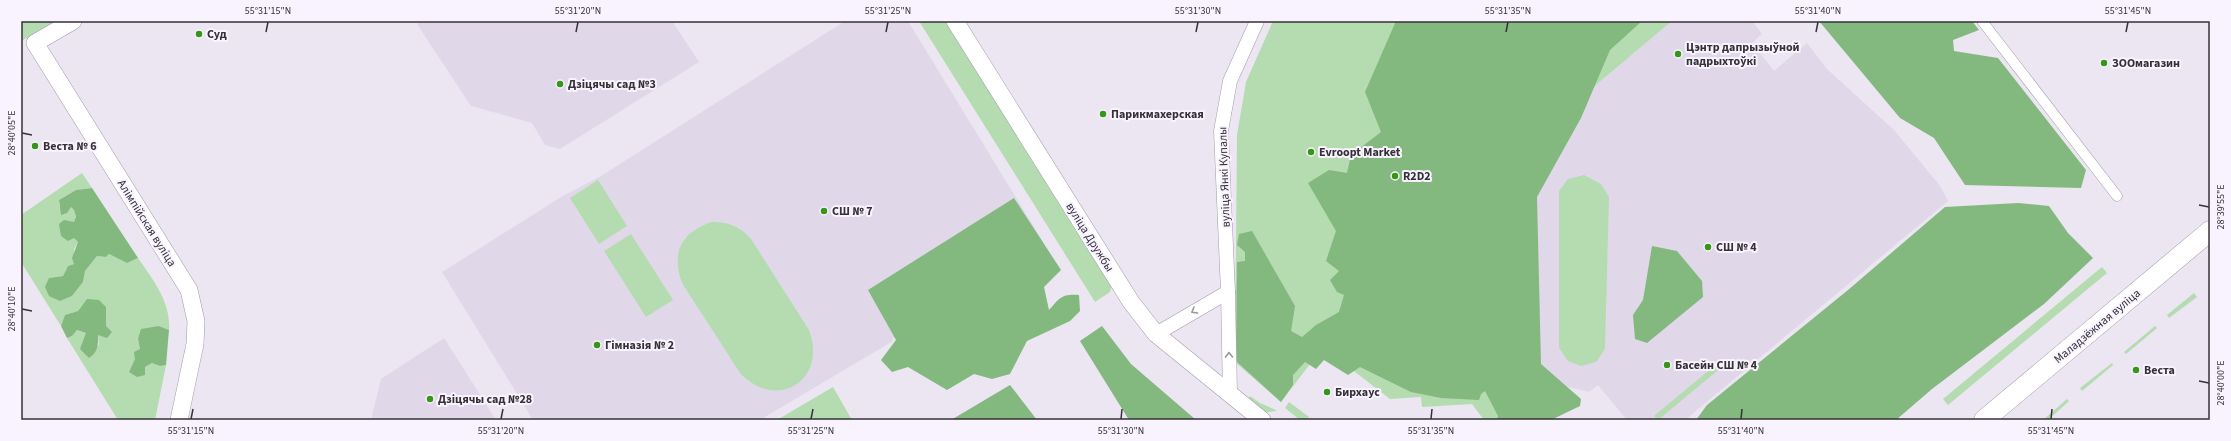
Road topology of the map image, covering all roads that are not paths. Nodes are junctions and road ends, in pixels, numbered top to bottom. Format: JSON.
{"nodes":[{"id":1,"x":74,"y":21,"type":"edge"},
{"id":2,"x":955,"y":21,"type":"edge"},
{"id":3,"x":1257,"y":21,"type":"edge"},
{"id":4,"x":1982,"y":21,"type":"edge"},
{"id":5,"x":2117,"y":196,"type":"dead end"},
{"id":6,"x":2210,"y":232,"type":"edge"},
{"id":7,"x":1228,"y":292,"type":"junction"},
{"id":8,"x":1156,"y":334,"type":"junction"},
{"id":9,"x":1230,"y":394,"type":"junction"},
{"id":10,"x":179,"y":420,"type":"edge"},
{"id":11,"x":1262,"y":420,"type":"edge"},
{"id":12,"x":1984,"y":420,"type":"edge"}],
"edges":[{"from":1,"to":10,"type":"street","name":"Алімпійская вуліца"},
{"from":2,"to":8,"type":"street","name":"вуліца Дружбы"},
{"from":3,"to":7,"type":"street","name":"вуліца Янкі Купалы"},
{"from":4,"to":5,"type":"street"},
{"from":6,"to":12,"type":"main road","name":"Маладзёжная вуліца"},
{"from":7,"to":8,"type":"street","one_way":true},
{"from":9,"to":7,"type":"street","name":"вуліца Янкі Купалы","one_way":true},
{"from":8,"to":9,"type":"street","name":"вуліца Дружбы"},
{"from":9,"to":11,"type":"street","name":"вуліца Дружбы"}]}
